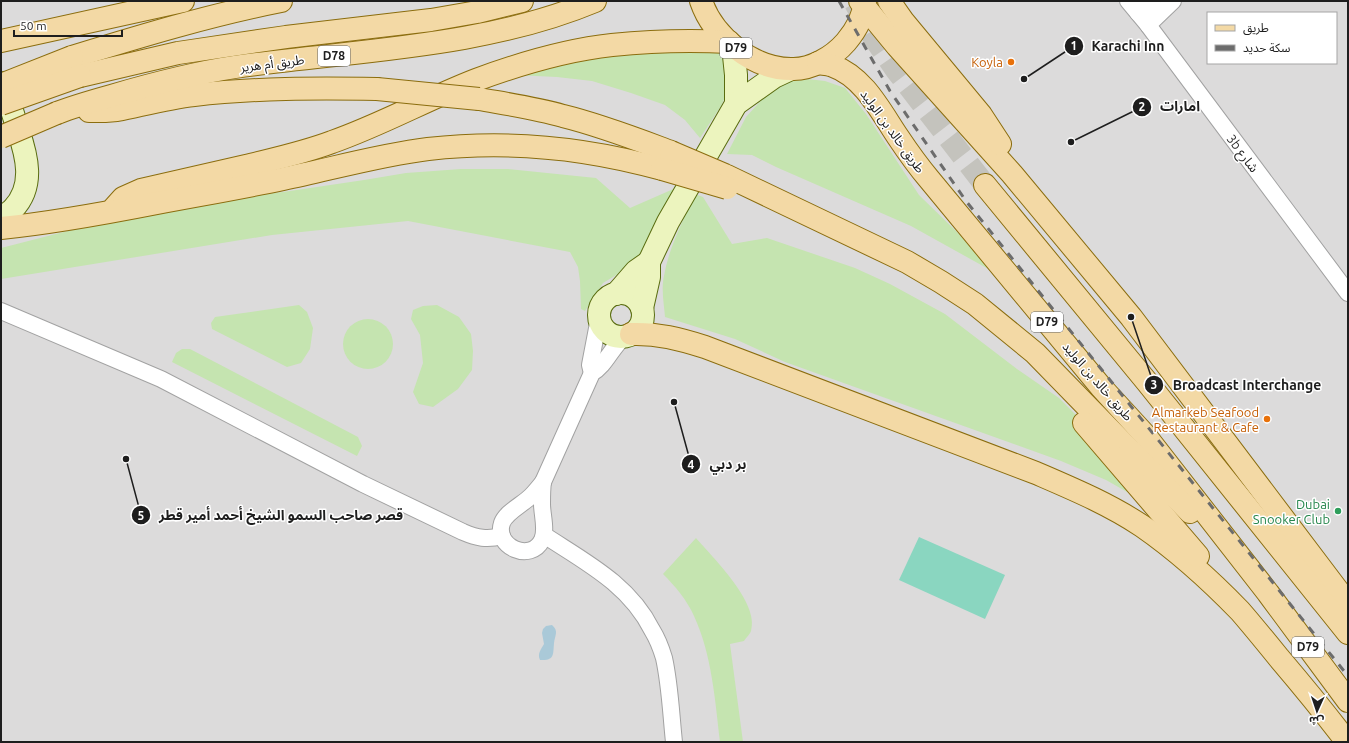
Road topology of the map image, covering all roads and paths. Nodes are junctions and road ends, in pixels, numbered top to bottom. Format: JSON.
{"nodes":[{"id":1,"x":183,"y":1,"type":"edge"},
{"id":2,"x":281,"y":1,"type":"edge"},
{"id":3,"x":522,"y":1,"type":"edge"},
{"id":4,"x":595,"y":1,"type":"edge"},
{"id":5,"x":701,"y":1,"type":"edge"},
{"id":6,"x":890,"y":1,"type":"edge"},
{"id":7,"x":1153,"y":1,"type":"edge"},
{"id":8,"x":1173,"y":1,"type":"edge"},
{"id":9,"x":862,"y":3,"type":"edge"},
{"id":10,"x":121,"y":8,"type":"edge"},
{"id":11,"x":1138,"y":13,"type":"edge"},
{"id":12,"x":1,"y":41,"type":"edge"},
{"id":13,"x":731,"y":44,"type":"junction"},
{"id":14,"x":818,"y":63,"type":"junction"},
{"id":15,"x":76,"y":66,"type":"junction"},
{"id":16,"x":790,"y":69,"type":"junction"},
{"id":17,"x":1,"y":84,"type":"edge"},
{"id":18,"x":1,"y":104,"type":"edge"},
{"id":19,"x":736,"y":104,"type":"junction"},
{"id":20,"x":64,"y":110,"type":"junction"},
{"id":21,"x":1,"y":137,"type":"edge"},
{"id":22,"x":666,"y":161,"type":"junction"},
{"id":23,"x":1012,"y":174,"type":"junction"},
{"id":24,"x":985,"y":186,"type":"tunnel mouth"},
{"id":25,"x":111,"y":212,"type":"junction"},
{"id":26,"x":1,"y":218,"type":"edge"},
{"id":27,"x":1,"y":228,"type":"edge"},
{"id":28,"x":649,"y":262,"type":"junction"},
{"id":29,"x":1348,"y":293,"type":"edge"},
{"id":30,"x":616,"y":294,"type":"junction"},
{"id":31,"x":642,"y":308,"type":"junction"},
{"id":32,"x":1,"y":310,"type":"edge"},
{"id":33,"x":599,"y":318,"type":"junction"},
{"id":34,"x":627,"y":335,"type":"junction"},
{"id":35,"x":1035,"y":353,"type":"junction"},
{"id":36,"x":592,"y":374,"type":"junction"},
{"id":37,"x":543,"y":482,"type":"junction"},
{"id":38,"x":544,"y":535,"type":"junction"},
{"id":39,"x":502,"y":536,"type":"junction"},
{"id":40,"x":1268,"y":593,"type":"junction"},
{"id":41,"x":1348,"y":604,"type":"edge"},
{"id":42,"x":1240,"y":612,"type":"junction"},
{"id":43,"x":1348,"y":633,"type":"edge"},
{"id":44,"x":1348,"y":701,"type":"edge"},
{"id":45,"x":674,"y":742,"type":"edge"},
{"id":46,"x":1347,"y":742,"type":"edge"}],
"edges":[{"from":1,"to":10,"type":"main road"},
{"from":2,"to":15,"type":"main road"},
{"from":3,"to":15,"type":"main road","name":"طريق أم هرير","number":"D78"},
{"from":4,"to":20,"type":"main road","name":"طريق أم هرير","number":"D78"},
{"from":5,"to":13,"type":"main road","number":"D79"},
{"from":6,"to":23,"type":"main road"},
{"from":7,"to":11,"type":"street"},
{"from":8,"to":11,"type":"street"},
{"from":9,"to":14,"type":"main road"},
{"from":9,"to":23,"type":"main road"},
{"from":10,"to":12,"type":"main road"},
{"from":11,"to":29,"type":"street","name":"3b شارع"},
{"from":13,"to":16,"type":"main road","number":"D79"},
{"from":13,"to":19,"type":"street"},
{"from":13,"to":25,"type":"main road"},
{"from":14,"to":16,"type":"main road"},
{"from":14,"to":40,"type":"main road","name":"طريق خالد بن الوليد","number":"D79"},
{"from":15,"to":17,"type":"main road","bridge":true},
{"from":15,"to":18,"type":"main road","name":"طريق أم هرير","number":"D78","bridge":true},
{"from":16,"to":19,"type":"street"},
{"from":17,"to":26,"type":"street"},
{"from":19,"to":28,"type":"street"},
{"from":20,"to":21,"type":"main road","name":"طريق أم هرير","number":"D78","bridge":true},
{"from":20,"to":22,"type":"main road","bridge":true},
{"from":22,"to":25,"type":"main road"},
{"from":22,"to":35,"type":"main road","bridge":true},
{"from":23,"to":41,"type":"main road"},
{"from":24,"to":43,"type":"main road"},
{"from":25,"to":27,"type":"main road"},
{"from":28,"to":30,"type":"street"},
{"from":28,"to":31,"type":"street"},
{"from":30,"to":31,"type":"street"},
{"from":30,"to":33,"type":"street"},
{"from":31,"to":34,"type":"street"},
{"from":32,"to":39,"type":"street"},
{"from":33,"to":34,"type":"street"},
{"from":33,"to":36,"type":"street"},
{"from":34,"to":36,"type":"street"},
{"from":34,"to":42,"type":"main road"},
{"from":35,"to":40,"type":"main road"},
{"from":35,"to":42,"type":"main road"},
{"from":36,"to":37,"type":"street"},
{"from":37,"to":38,"type":"street"},
{"from":37,"to":39,"type":"street"},
{"from":38,"to":39,"type":"street"},
{"from":38,"to":45,"type":"street"},
{"from":40,"to":44,"type":"main road","name":"طريق خالد بن الوليد","number":"D79"},
{"from":42,"to":46,"type":"main road"}]}
